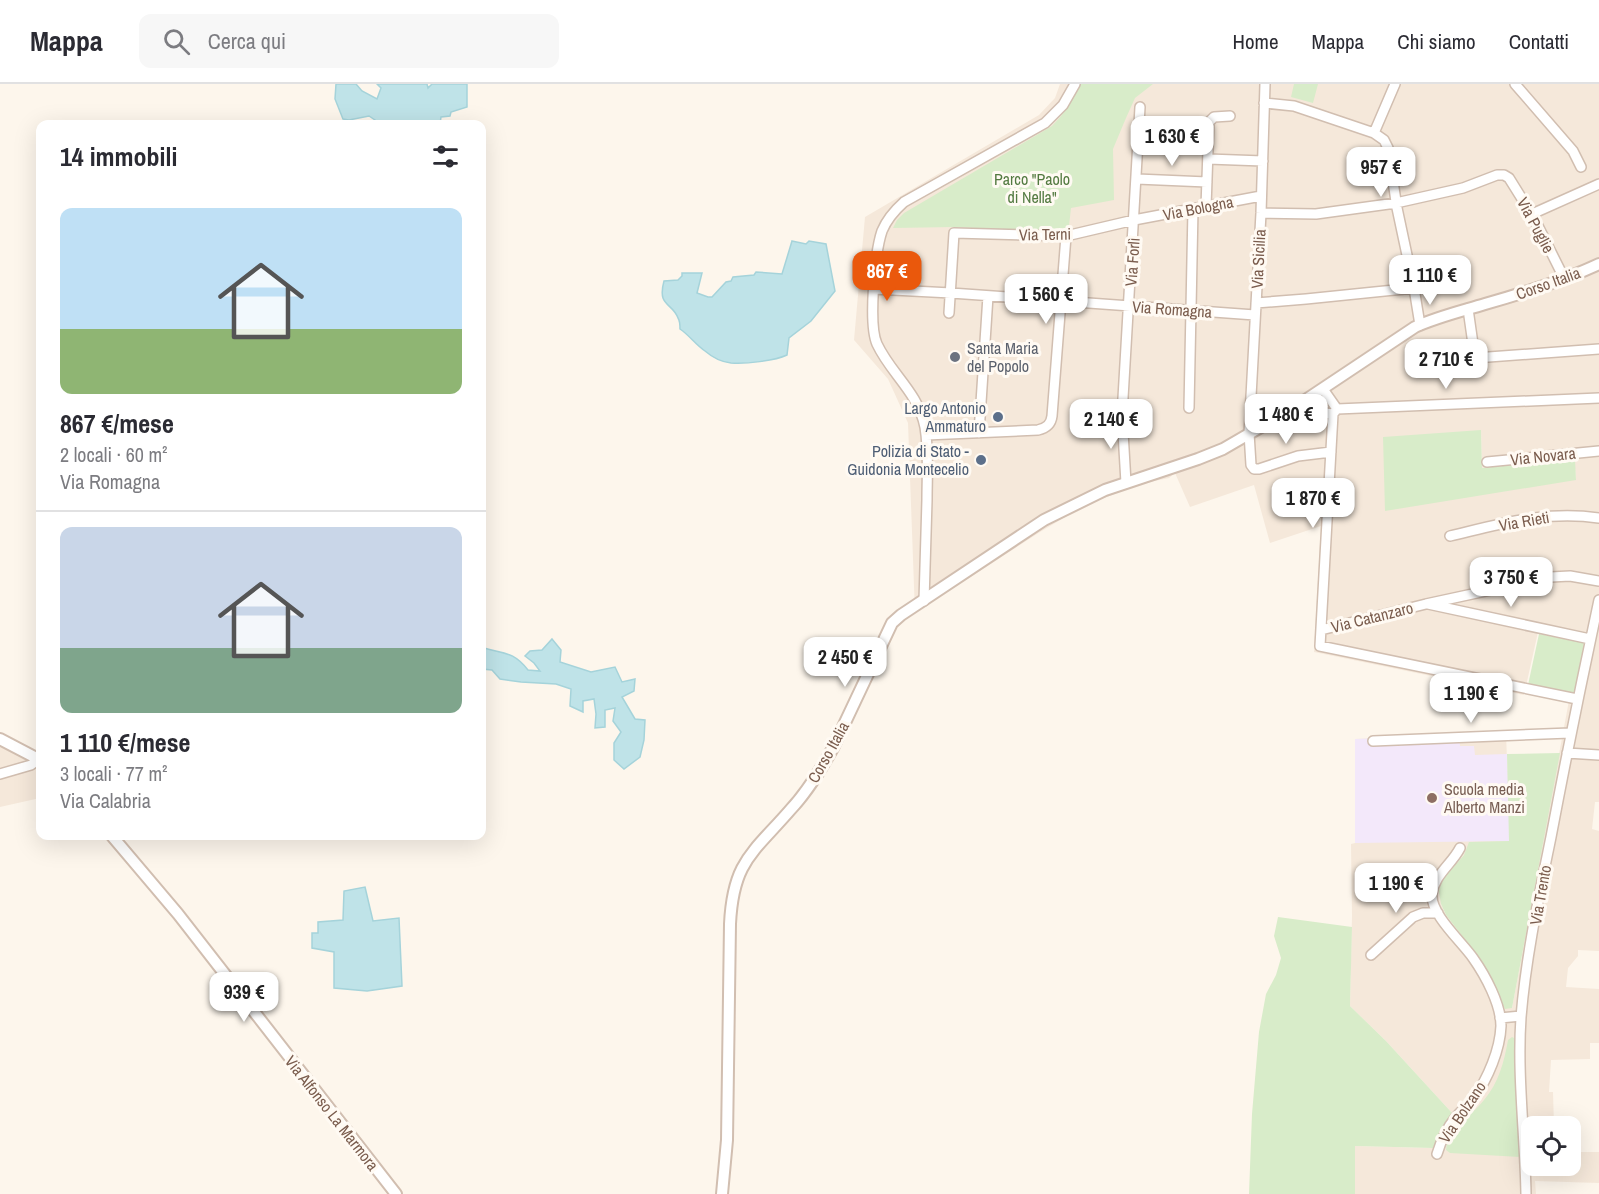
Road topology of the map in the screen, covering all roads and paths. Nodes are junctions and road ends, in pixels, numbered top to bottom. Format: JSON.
{"nodes":[{"id":1,"x":1075,"y":84,"type":"edge"},
{"id":2,"x":1265,"y":84,"type":"edge"},
{"id":3,"x":1395,"y":84,"type":"edge"},
{"id":4,"x":1515,"y":84,"type":"edge"},
{"id":5,"x":1264,"y":103,"type":"junction"},
{"id":6,"x":1140,"y":108,"type":"dead end"},
{"id":7,"x":1230,"y":116,"type":"dead end"},
{"id":8,"x":1374,"y":133,"type":"junction"},
{"id":9,"x":1208,"y":159,"type":"junction"},
{"id":10,"x":1263,"y":161,"type":"junction"},
{"id":11,"x":1581,"y":167,"type":"dead end"},
{"id":12,"x":1137,"y":179,"type":"junction"},
{"id":13,"x":1207,"y":182,"type":"junction"},
{"id":14,"x":1599,"y":184,"type":"edge"},
{"id":15,"x":1261,"y":196,"type":"junction"},
{"id":16,"x":1396,"y":203,"type":"junction"},
{"id":17,"x":1206,"y":207,"type":"junction"},
{"id":18,"x":1193,"y":209,"type":"junction"},
{"id":19,"x":1261,"y":213,"type":"junction"},
{"id":20,"x":1532,"y":214,"type":"junction"},
{"id":21,"x":1134,"y":220,"type":"junction"},
{"id":22,"x":1066,"y":236,"type":"junction"},
{"id":23,"x":1599,"y":264,"type":"edge"},
{"id":24,"x":1564,"y":278,"type":"junction"},
{"id":25,"x":1414,"y":288,"type":"junction"},
{"id":26,"x":874,"y":289,"type":"junction"},
{"id":27,"x":951,"y":293,"type":"junction"},
{"id":28,"x":988,"y":296,"type":"junction"},
{"id":29,"x":1062,"y":301,"type":"junction"},
{"id":30,"x":1256,"y":303,"type":"junction"},
{"id":31,"x":1129,"y":306,"type":"junction"},
{"id":32,"x":1468,"y":309,"type":"junction"},
{"id":33,"x":1191,"y":310,"type":"junction"},
{"id":34,"x":950,"y":314,"type":"dead end"},
{"id":35,"x":1255,"y":315,"type":"junction"},
{"id":36,"x":1420,"y":324,"type":"junction"},
{"id":37,"x":1599,"y":349,"type":"edge"},
{"id":38,"x":1323,"y":389,"type":"junction"},
{"id":39,"x":1251,"y":395,"type":"junction"},
{"id":40,"x":1599,"y":398,"type":"edge"},
{"id":41,"x":1189,"y":408,"type":"dead end"},
{"id":42,"x":1292,"y":409,"type":"junction"},
{"id":43,"x":1335,"y":411,"type":"junction"},
{"id":44,"x":1276,"y":418,"type":"junction"},
{"id":45,"x":979,"y":433,"type":"junction"},
{"id":46,"x":1249,"y":433,"type":"junction"},
{"id":47,"x":926,"y":435,"type":"junction"},
{"id":48,"x":1599,"y":451,"type":"edge"},
{"id":49,"x":1331,"y":452,"type":"junction"},
{"id":50,"x":1486,"y":462,"type":"dead end"},
{"id":51,"x":1126,"y":483,"type":"junction"},
{"id":52,"x":1599,"y":518,"type":"edge"},
{"id":53,"x":1450,"y":536,"type":"dead end"},
{"id":54,"x":1599,"y":581,"type":"edge"},
{"id":55,"x":924,"y":600,"type":"junction"},
{"id":56,"x":1599,"y":600,"type":"edge"},
{"id":57,"x":1426,"y":604,"type":"junction"},
{"id":58,"x":1321,"y":630,"type":"junction"},
{"id":59,"x":1590,"y":639,"type":"junction"},
{"id":60,"x":1577,"y":699,"type":"junction"},
{"id":61,"x":1570,"y":733,"type":"junction"},
{"id":62,"x":0,"y":739,"type":"edge"},
{"id":63,"x":1373,"y":741,"type":"dead end"},
{"id":64,"x":1567,"y":753,"type":"junction"},
{"id":65,"x":1599,"y":755,"type":"edge"},
{"id":66,"x":36,"y":758,"type":"edge"},
{"id":67,"x":36,"y":762,"type":"edge"},
{"id":68,"x":0,"y":774,"type":"edge"},
{"id":69,"x":115,"y":840,"type":"edge"},
{"id":70,"x":1461,"y":848,"type":"dead end"},
{"id":71,"x":1438,"y":913,"type":"junction"},
{"id":72,"x":1371,"y":955,"type":"dead end"},
{"id":73,"x":1521,"y":1016,"type":"junction"},
{"id":74,"x":1500,"y":1018,"type":"junction"},
{"id":75,"x":1437,"y":1154,"type":"dead end"},
{"id":76,"x":396,"y":1194,"type":"edge"},
{"id":77,"x":722,"y":1194,"type":"edge"},
{"id":78,"x":1526,"y":1194,"type":"edge"}],
"edges":[{"from":1,"to":26,"type":"street"},
{"from":2,"to":5,"type":"street","name":"Via Sicilia"},
{"from":3,"to":8,"type":"street"},
{"from":4,"to":11,"type":"street"},
{"from":5,"to":8,"type":"street"},
{"from":5,"to":10,"type":"street","name":"Via Sicilia"},
{"from":6,"to":12,"type":"street","name":"Via Forlì"},
{"from":7,"to":9,"type":"street"},
{"from":8,"to":16,"type":"street"},
{"from":9,"to":10,"type":"street"},
{"from":9,"to":13,"type":"street"},
{"from":10,"to":15,"type":"street","name":"Via Sicilia"},
{"from":12,"to":13,"type":"street"},
{"from":12,"to":21,"type":"street","name":"Via Forlì"},
{"from":13,"to":17,"type":"street"},
{"from":14,"to":20,"type":"street"},
{"from":15,"to":17,"type":"street","name":"Via Bologna"},
{"from":15,"to":19,"type":"street","name":"Via Sicilia"},
{"from":16,"to":19,"type":"street"},
{"from":16,"to":20,"type":"street","name":"Via Puglie"},
{"from":16,"to":25,"type":"street"},
{"from":17,"to":18,"type":"street","name":"Via Bologna"},
{"from":18,"to":21,"type":"street","name":"Via Bologna"},
{"from":18,"to":33,"type":"street"},
{"from":19,"to":30,"type":"street","name":"Via Sicilia"},
{"from":20,"to":24,"type":"street","name":"Via Puglie"},
{"from":21,"to":22,"type":"street","name":"Via Terni"},
{"from":21,"to":31,"type":"street","name":"Via Forlì"},
{"from":22,"to":27,"type":"street","name":"Via Terni"},
{"from":22,"to":29,"type":"street"},
{"from":23,"to":24,"type":"street","name":"Corso Italia"},
{"from":24,"to":32,"type":"street","name":"Corso Italia"},
{"from":25,"to":30,"type":"street"},
{"from":25,"to":36,"type":"street"},
{"from":26,"to":27,"type":"street","name":"Via Romagna"},
{"from":26,"to":47,"type":"street"},
{"from":27,"to":28,"type":"street","name":"Via Romagna"},
{"from":27,"to":34,"type":"street"},
{"from":28,"to":29,"type":"street","name":"Via Romagna"},
{"from":28,"to":45,"type":"street"},
{"from":29,"to":31,"type":"street","name":"Via Romagna"},
{"from":29,"to":45,"type":"street"},
{"from":30,"to":35,"type":"street","name":"Via Sicilia"},
{"from":31,"to":33,"type":"street","name":"Via Romagna"},
{"from":31,"to":51,"type":"street","name":"Via Forlì"},
{"from":32,"to":36,"type":"street","name":"Corso Italia"},
{"from":32,"to":37,"type":"street"},
{"from":33,"to":35,"type":"street","name":"Via Romagna"},
{"from":33,"to":41,"type":"street"},
{"from":35,"to":39,"type":"street","name":"Via Sicilia"},
{"from":36,"to":38,"type":"street","name":"Corso Italia"},
{"from":38,"to":42,"type":"street","name":"Corso Italia"},
{"from":38,"to":43,"type":"street"},
{"from":39,"to":44,"type":"street"},
{"from":39,"to":46,"type":"street","name":"Via Sicilia"},
{"from":40,"to":43,"type":"street"},
{"from":42,"to":43,"type":"street"},
{"from":42,"to":44,"type":"street","name":"Corso Italia"},
{"from":43,"to":49,"type":"street"},
{"from":44,"to":46,"type":"street","name":"Corso Italia"},
{"from":45,"to":47,"type":"street"},
{"from":46,"to":49,"type":"street","name":"Via Sicilia"},
{"from":46,"to":51,"type":"street","name":"Corso Italia"},
{"from":47,"to":55,"type":"street"},
{"from":48,"to":50,"type":"street","name":"Via Novara"},
{"from":49,"to":58,"type":"street"},
{"from":51,"to":55,"type":"street","name":"Corso Italia"},
{"from":52,"to":53,"type":"street","name":"Via Rieti"},
{"from":54,"to":57,"type":"street","name":"Via Catanzaro"},
{"from":55,"to":77,"type":"street","name":"Corso Italia"},
{"from":56,"to":59,"type":"street","name":"Via Trento"},
{"from":57,"to":58,"type":"street","name":"Via Catanzaro"},
{"from":57,"to":59,"type":"street"},
{"from":58,"to":60,"type":"street"},
{"from":59,"to":60,"type":"street","name":"Via Trento"},
{"from":60,"to":61,"type":"street","name":"Via Trento"},
{"from":61,"to":63,"type":"street"},
{"from":61,"to":64,"type":"street","name":"Via Trento"},
{"from":62,"to":66,"type":"street"},
{"from":64,"to":65,"type":"street"},
{"from":64,"to":73,"type":"street","name":"Via Trento"},
{"from":67,"to":68,"type":"street"},
{"from":69,"to":76,"type":"street","name":"Via Alfonso La Marmora"},
{"from":70,"to":71,"type":"street"},
{"from":71,"to":72,"type":"street"},
{"from":71,"to":74,"type":"street","name":"Via Bolzano"},
{"from":73,"to":74,"type":"street"},
{"from":73,"to":78,"type":"street","name":"Via Trento"},
{"from":74,"to":75,"type":"street","name":"Via Bolzano"}]}
